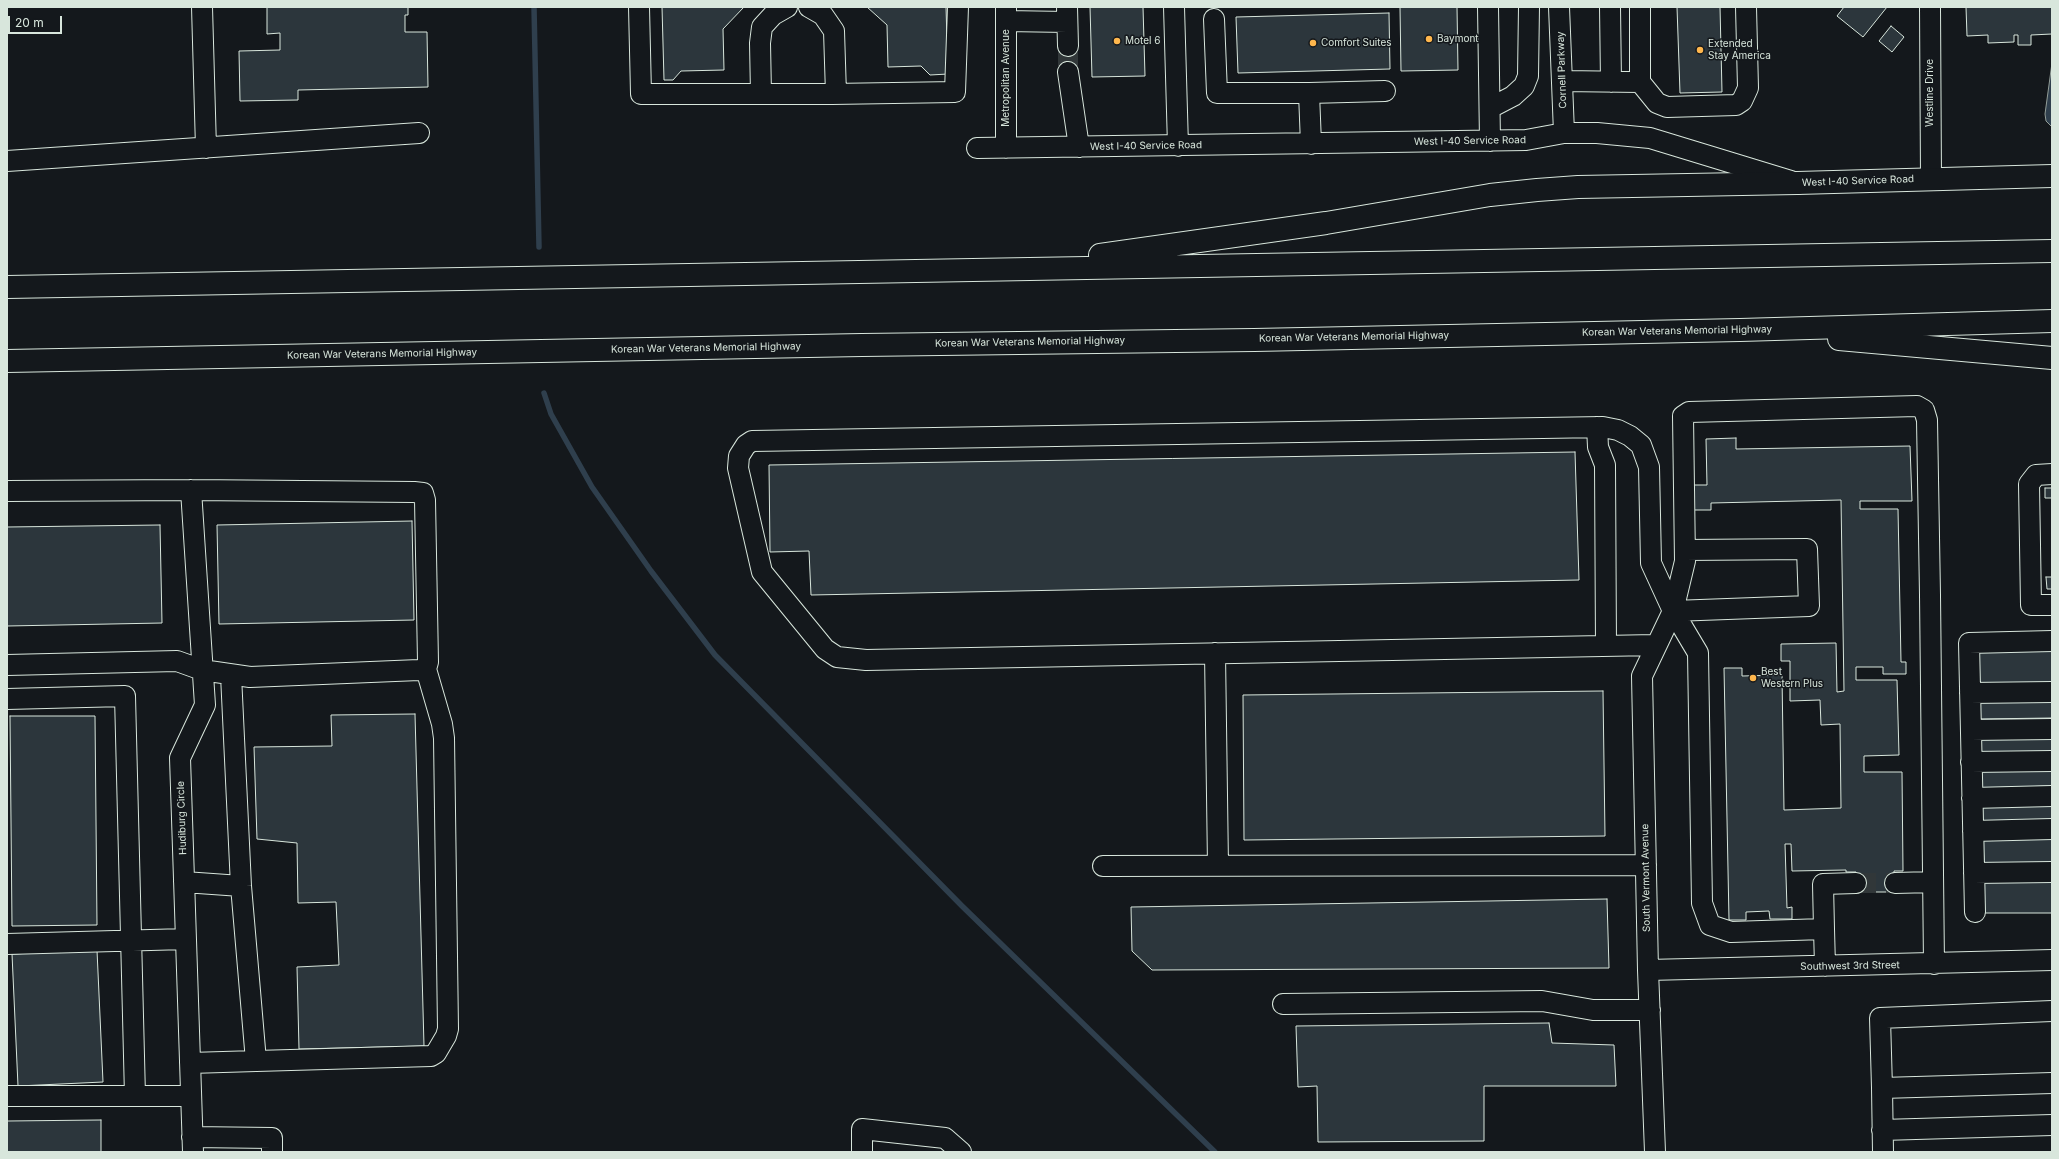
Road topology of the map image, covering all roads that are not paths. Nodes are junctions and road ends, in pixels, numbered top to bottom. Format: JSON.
{"nodes":[{"id":1,"x":202,"y":7,"type":"edge"},
{"id":2,"x":639,"y":7,"type":"edge"},
{"id":3,"x":787,"y":7,"type":"edge"},
{"id":4,"x":809,"y":7,"type":"edge"},
{"id":5,"x":958,"y":7,"type":"edge"},
{"id":6,"x":1174,"y":7,"type":"edge"},
{"id":7,"x":1488,"y":7,"type":"edge"},
{"id":8,"x":1530,"y":7,"type":"edge"},
{"id":9,"x":1559,"y":7,"type":"edge"},
{"id":10,"x":1610,"y":7,"type":"edge"},
{"id":11,"x":1640,"y":7,"type":"edge"},
{"id":12,"x":1746,"y":7,"type":"edge"},
{"id":13,"x":1930,"y":7,"type":"edge"},
{"id":14,"x":1006,"y":14,"type":"edge"},
{"id":15,"x":1067,"y":15,"type":"edge"},
{"id":16,"x":1214,"y":19,"type":"dead end"},
{"id":17,"x":1068,"y":46,"type":"tunnel mouth"},
{"id":18,"x":1068,"y":72,"type":"tunnel mouth"},
{"id":19,"x":1562,"y":81,"type":"junction"},
{"id":20,"x":1611,"y":82,"type":"junction"},
{"id":21,"x":1640,"y":82,"type":"junction"},
{"id":22,"x":1385,"y":91,"type":"dead end"},
{"id":23,"x":1309,"y":93,"type":"junction"},
{"id":24,"x":761,"y":94,"type":"junction"},
{"id":25,"x":836,"y":94,"type":"junction"},
{"id":26,"x":1490,"y":108,"type":"junction"},
{"id":27,"x":420,"y":133,"type":"dead end"},
{"id":28,"x":1564,"y":133,"type":"junction"},
{"id":29,"x":1490,"y":141,"type":"junction"},
{"id":30,"x":1311,"y":144,"type":"junction"},
{"id":31,"x":1178,"y":146,"type":"junction"},
{"id":32,"x":1079,"y":147,"type":"junction"},
{"id":33,"x":206,"y":148,"type":"junction"},
{"id":34,"x":977,"y":148,"type":"dead end"},
{"id":35,"x":1006,"y":148,"type":"junction"},
{"id":36,"x":7,"y":161,"type":"edge"},
{"id":37,"x":2052,"y":176,"type":"edge"},
{"id":38,"x":1931,"y":178,"type":"junction"},
{"id":39,"x":1798,"y":183,"type":"junction"},
{"id":40,"x":2052,"y":251,"type":"edge"},
{"id":41,"x":1010,"y":269,"type":"junction"},
{"id":42,"x":7,"y":287,"type":"edge"},
{"id":43,"x":2052,"y":321,"type":"edge"},
{"id":44,"x":1740,"y":330,"type":"junction"},
{"id":45,"x":2052,"y":358,"type":"edge"},
{"id":46,"x":7,"y":360,"type":"edge"},
{"id":47,"x":1597,"y":427,"type":"junction"},
{"id":48,"x":2052,"y":474,"type":"edge"},
{"id":49,"x":191,"y":490,"type":"junction"},
{"id":50,"x":7,"y":491,"type":"edge"},
{"id":51,"x":1685,"y":550,"type":"junction"},
{"id":52,"x":2052,"y":605,"type":"edge"},
{"id":53,"x":1673,"y":611,"type":"junction"},
{"id":54,"x":2052,"y":641,"type":"edge"},
{"id":55,"x":1656,"y":645,"type":"junction"},
{"id":56,"x":1606,"y":646,"type":"junction"},
{"id":57,"x":1215,"y":653,"type":"junction"},
{"id":58,"x":7,"y":665,"type":"edge"},
{"id":59,"x":426,"y":669,"type":"junction"},
{"id":60,"x":202,"y":670,"type":"junction"},
{"id":61,"x":231,"y":675,"type":"junction"},
{"id":62,"x":2052,"y":692,"type":"edge"},
{"id":63,"x":1970,"y":693,"type":"junction"},
{"id":64,"x":7,"y":699,"type":"edge"},
{"id":65,"x":2052,"y":728,"type":"edge"},
{"id":66,"x":1971,"y":730,"type":"junction"},
{"id":67,"x":2052,"y":761,"type":"edge"},
{"id":68,"x":1971,"y":762,"type":"junction"},
{"id":69,"x":2052,"y":796,"type":"edge"},
{"id":70,"x":1972,"y":798,"type":"junction"},
{"id":71,"x":2052,"y":829,"type":"edge"},
{"id":72,"x":1973,"y":831,"type":"junction"},
{"id":73,"x":1646,"y":865,"type":"junction"},
{"id":74,"x":1103,"y":866,"type":"dead end"},
{"id":75,"x":1218,"y":866,"type":"junction"},
{"id":76,"x":2052,"y":872,"type":"edge"},
{"id":77,"x":1974,"y":873,"type":"junction"},
{"id":78,"x":184,"y":882,"type":"junction"},
{"id":79,"x":1933,"y":882,"type":"junction"},
{"id":80,"x":1856,"y":883,"type":"tunnel mouth"},
{"id":81,"x":1895,"y":883,"type":"tunnel mouth"},
{"id":82,"x":241,"y":886,"type":"junction"},
{"id":83,"x":1975,"y":912,"type":"dead end"},
{"id":84,"x":1824,"y":929,"type":"junction"},
{"id":85,"x":186,"y":938,"type":"junction"},
{"id":86,"x":131,"y":941,"type":"junction"},
{"id":87,"x":7,"y":944,"type":"edge"},
{"id":88,"x":2052,"y":960,"type":"edge"},
{"id":89,"x":1934,"y":964,"type":"junction"},
{"id":90,"x":1825,"y":966,"type":"junction"},
{"id":91,"x":1648,"y":970,"type":"junction"},
{"id":92,"x":1283,"y":1004,"type":"dead end"},
{"id":93,"x":1650,"y":1010,"type":"junction"},
{"id":94,"x":2052,"y":1011,"type":"edge"},
{"id":95,"x":256,"y":1061,"type":"junction"},
{"id":96,"x":190,"y":1063,"type":"junction"},
{"id":97,"x":2052,"y":1083,"type":"edge"},
{"id":98,"x":1882,"y":1088,"type":"junction"},
{"id":99,"x":7,"y":1096,"type":"edge"},
{"id":100,"x":135,"y":1096,"type":"junction"},
{"id":101,"x":191,"y":1096,"type":"junction"},
{"id":102,"x":2052,"y":1125,"type":"edge"},
{"id":103,"x":1882,"y":1130,"type":"junction"},
{"id":104,"x":192,"y":1145,"type":"edge"},
{"id":105,"x":272,"y":1152,"type":"edge"},
{"id":106,"x":862,"y":1152,"type":"edge"},
{"id":107,"x":961,"y":1152,"type":"edge"},
{"id":108,"x":1655,"y":1152,"type":"edge"},
{"id":109,"x":1883,"y":1152,"type":"edge"}],
"edges":[{"from":1,"to":33,"type":"street"},
{"from":2,"to":24,"type":"street"},
{"from":3,"to":24,"type":"street"},
{"from":4,"to":25,"type":"street"},
{"from":5,"to":25,"type":"street"},
{"from":6,"to":31,"type":"street"},
{"from":7,"to":26,"type":"street"},
{"from":8,"to":26,"type":"street"},
{"from":9,"to":19,"type":"street","name":"Cornell Parkway"},
{"from":10,"to":20,"type":"street"},
{"from":11,"to":21,"type":"street"},
{"from":12,"to":21,"type":"street"},
{"from":13,"to":38,"type":"street","name":"Westline Drive"},
{"from":14,"to":15,"type":"street"},
{"from":14,"to":35,"type":"street","name":"Metropolitan Avenue"},
{"from":15,"to":17,"type":"street"},
{"from":16,"to":23,"type":"street"},
{"from":18,"to":32,"type":"street"},
{"from":19,"to":20,"type":"street"},
{"from":19,"to":28,"type":"street","name":"Cornell Parkway"},
{"from":20,"to":21,"type":"street"},
{"from":22,"to":23,"type":"street"},
{"from":23,"to":30,"type":"street"},
{"from":24,"to":25,"type":"street"},
{"from":26,"to":29,"type":"street"},
{"from":27,"to":33,"type":"street"},
{"from":28,"to":29,"type":"street","name":"West I-40 Service Road"},
{"from":28,"to":39,"type":"street","name":"West I-40 Service Road"},
{"from":29,"to":30,"type":"street","name":"West I-40 Service Road"},
{"from":30,"to":31,"type":"street","name":"West I-40 Service Road"},
{"from":31,"to":32,"type":"street","name":"West I-40 Service Road"},
{"from":32,"to":35,"type":"street","name":"West I-40 Service Road"},
{"from":33,"to":36,"type":"street"},
{"from":34,"to":35,"type":"street","name":"West I-40 Service Road"},
{"from":37,"to":38,"type":"main road","name":"West I-40 Service Road"},
{"from":38,"to":39,"type":"main road","name":"West I-40 Service Road"},
{"from":39,"to":41,"type":"main road"},
{"from":40,"to":41,"type":"main road"},
{"from":41,"to":42,"type":"main road"},
{"from":43,"to":44,"type":"main road","name":"Korean War Veterans Memorial Highway"},
{"from":44,"to":45,"type":"main road"},
{"from":44,"to":46,"type":"main road","name":"Korean War Veterans Memorial Highway"},
{"from":47,"to":53,"type":"street"},
{"from":47,"to":56,"type":"street"},
{"from":47,"to":57,"type":"street"},
{"from":48,"to":52,"type":"street"},
{"from":49,"to":50,"type":"street"},
{"from":49,"to":59,"type":"street"},
{"from":49,"to":60,"type":"street","name":"Hudiburg Circle"},
{"from":51,"to":53,"type":"street","name":"South Vermont Avenue"},
{"from":51,"to":53,"type":"street"},
{"from":51,"to":79,"type":"street","name":"South Vermont Avenue"},
{"from":53,"to":55,"type":"street","name":"South Vermont Avenue"},
{"from":53,"to":84,"type":"street"},
{"from":54,"to":63,"type":"street"},
{"from":55,"to":56,"type":"street"},
{"from":55,"to":73,"type":"street","name":"South Vermont Avenue"},
{"from":56,"to":57,"type":"street"},
{"from":57,"to":75,"type":"street"},
{"from":58,"to":60,"type":"street"},
{"from":59,"to":61,"type":"street"},
{"from":59,"to":95,"type":"street"},
{"from":60,"to":61,"type":"street"},
{"from":60,"to":78,"type":"street","name":"Hudiburg Circle"},
{"from":61,"to":82,"type":"street"},
{"from":62,"to":63,"type":"street"},
{"from":63,"to":66,"type":"street"},
{"from":64,"to":86,"type":"street"},
{"from":65,"to":66,"type":"street"},
{"from":66,"to":68,"type":"street"},
{"from":67,"to":68,"type":"street"},
{"from":68,"to":70,"type":"street"},
{"from":69,"to":70,"type":"street"},
{"from":70,"to":72,"type":"street"},
{"from":71,"to":72,"type":"street"},
{"from":72,"to":77,"type":"street"},
{"from":73,"to":75,"type":"street"},
{"from":73,"to":91,"type":"street","name":"South Vermont Avenue"},
{"from":74,"to":75,"type":"street"},
{"from":76,"to":77,"type":"street"},
{"from":77,"to":83,"type":"street"},
{"from":78,"to":82,"type":"street"},
{"from":78,"to":85,"type":"street","name":"Hudiburg Circle"},
{"from":79,"to":81,"type":"street"},
{"from":79,"to":89,"type":"street"},
{"from":80,"to":84,"type":"street"},
{"from":82,"to":95,"type":"street"},
{"from":84,"to":90,"type":"street"},
{"from":85,"to":86,"type":"street"},
{"from":85,"to":96,"type":"street","name":"Hudiburg Circle"},
{"from":86,"to":87,"type":"street"},
{"from":86,"to":100,"type":"street"},
{"from":88,"to":89,"type":"street","name":"Southwest 3rd Street"},
{"from":89,"to":90,"type":"street","name":"Southwest 3rd Street"},
{"from":90,"to":91,"type":"street","name":"Southwest 3rd Street"},
{"from":91,"to":93,"type":"street","name":"South Vermont Avenue"},
{"from":92,"to":93,"type":"street"},
{"from":93,"to":108,"type":"street","name":"South Vermont Avenue"},
{"from":94,"to":98,"type":"street"},
{"from":95,"to":96,"type":"street"},
{"from":96,"to":101,"type":"street","name":"Hudiburg Circle"},
{"from":97,"to":98,"type":"street"},
{"from":98,"to":103,"type":"street"},
{"from":99,"to":100,"type":"street"},
{"from":100,"to":101,"type":"street"},
{"from":101,"to":104,"type":"street","name":"Hudiburg Circle"},
{"from":102,"to":103,"type":"street"},
{"from":103,"to":109,"type":"street"},
{"from":104,"to":105,"type":"street"},
{"from":106,"to":107,"type":"street"}]}
